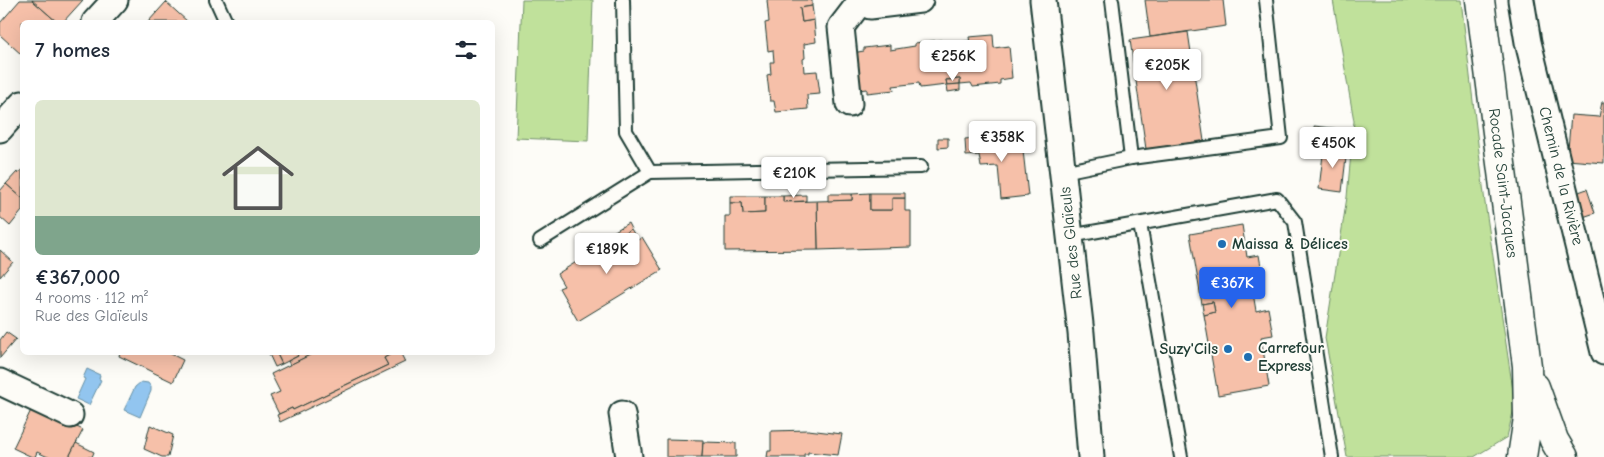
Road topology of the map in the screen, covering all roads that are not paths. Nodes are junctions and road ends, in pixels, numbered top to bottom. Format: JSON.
{"nodes":[{"id":1,"x":115,"y":0,"type":"edge"},
{"id":2,"x":216,"y":0,"type":"edge"},
{"id":3,"x":622,"y":0,"type":"edge"},
{"id":4,"x":861,"y":0,"type":"edge"},
{"id":5,"x":920,"y":0,"type":"edge"},
{"id":6,"x":1044,"y":0,"type":"edge"},
{"id":7,"x":1112,"y":0,"type":"edge"},
{"id":8,"x":1266,"y":0,"type":"edge"},
{"id":9,"x":1480,"y":0,"type":"edge"},
{"id":10,"x":1521,"y":0,"type":"edge"},
{"id":11,"x":97,"y":20,"type":"edge"},
{"id":12,"x":225,"y":20,"type":"edge"},
{"id":13,"x":849,"y":104,"type":"dead end"},
{"id":14,"x":20,"y":106,"type":"edge"},
{"id":15,"x":0,"y":129,"type":"edge"},
{"id":16,"x":1131,"y":158,"type":"junction"},
{"id":17,"x":920,"y":167,"type":"dead end"},
{"id":18,"x":650,"y":172,"type":"junction"},
{"id":19,"x":1063,"y":172,"type":"junction"},
{"id":20,"x":1140,"y":224,"type":"junction"},
{"id":21,"x":1070,"y":236,"type":"junction"},
{"id":22,"x":540,"y":241,"type":"dead end"},
{"id":23,"x":1604,"y":352,"type":"edge"},
{"id":24,"x":1527,"y":366,"type":"junction"},
{"id":25,"x":0,"y":382,"type":"edge"},
{"id":26,"x":622,"y":414,"type":"dead end"},
{"id":27,"x":70,"y":415,"type":"dead end"},
{"id":28,"x":629,"y":457,"type":"edge"},
{"id":29,"x":1091,"y":457,"type":"edge"},
{"id":30,"x":1181,"y":457,"type":"edge"},
{"id":31,"x":1332,"y":457,"type":"edge"},
{"id":32,"x":1522,"y":457,"type":"edge"},
{"id":33,"x":1564,"y":457,"type":"edge"}],
"edges":[{"from":1,"to":11,"type":"street"},
{"from":2,"to":12,"type":"lane"},
{"from":3,"to":18,"type":"lane"},
{"from":4,"to":5,"type":"street"},
{"from":4,"to":13,"type":"street"},
{"from":6,"to":19,"type":"street","name":"Rue des Glaïeuls"},
{"from":7,"to":16,"type":"lane"},
{"from":8,"to":16,"type":"lane"},
{"from":9,"to":24,"type":"main road","name":"Rocade Saint-Jacques"},
{"from":10,"to":23,"type":"street","name":"Chemin de la Rivière"},
{"from":14,"to":15,"type":"street"},
{"from":16,"to":19,"type":"lane"},
{"from":17,"to":18,"type":"lane"},
{"from":18,"to":22,"type":"lane"},
{"from":19,"to":21,"type":"street","name":"Rue des Glaïeuls"},
{"from":20,"to":21,"type":"lane"},
{"from":20,"to":30,"type":"lane"},
{"from":20,"to":31,"type":"lane"},
{"from":21,"to":29,"type":"street","name":"Rue des Glaïeuls"},
{"from":24,"to":32,"type":"main road"},
{"from":24,"to":33,"type":"main road"},
{"from":25,"to":27,"type":"street"},
{"from":26,"to":28,"type":"street"}]}
